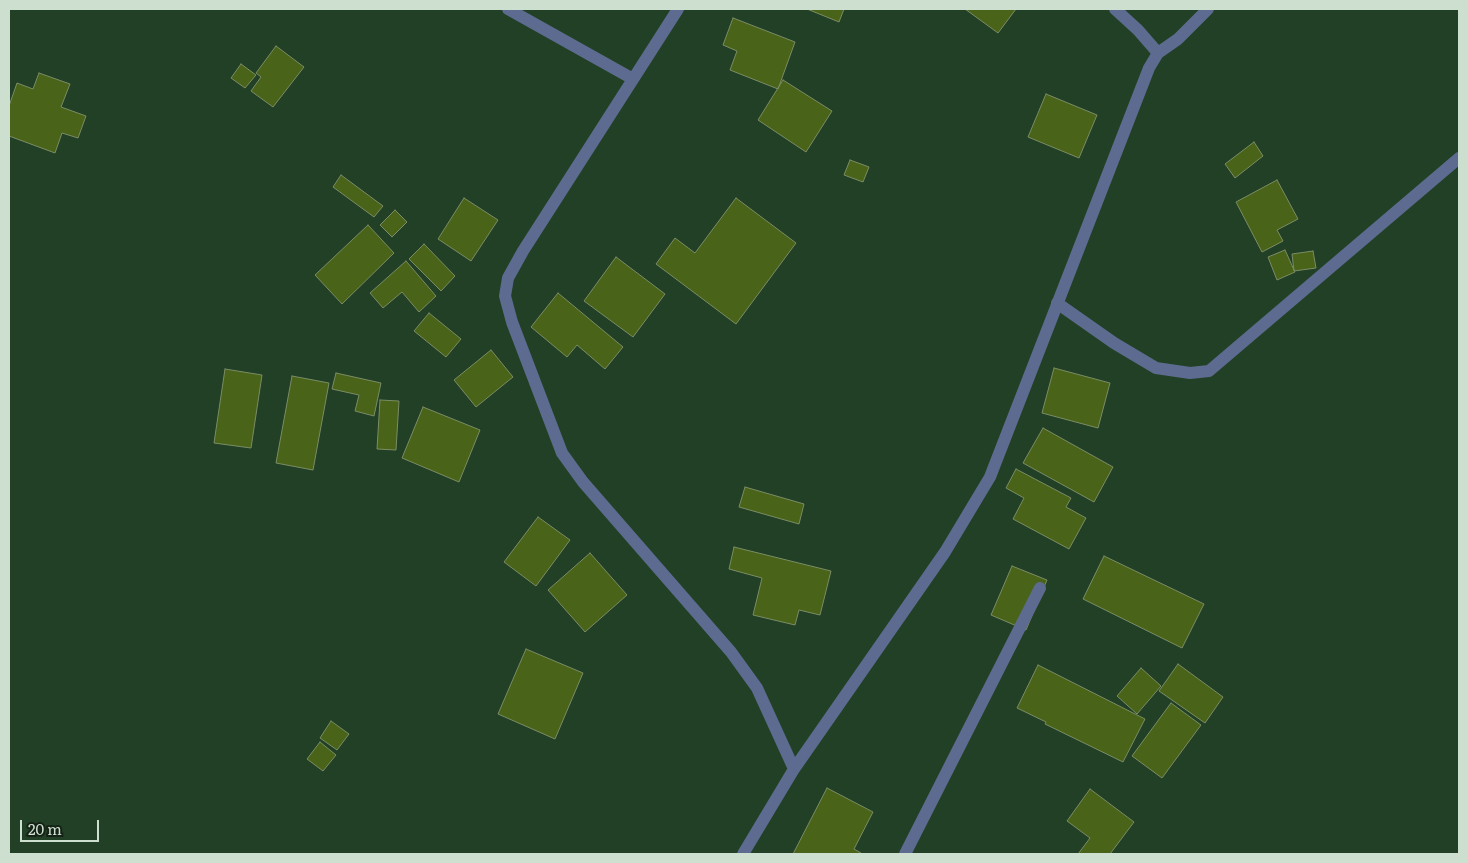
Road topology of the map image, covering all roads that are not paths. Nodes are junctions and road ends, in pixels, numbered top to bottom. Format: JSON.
{"nodes":[{"id":1,"x":508,"y":9,"type":"edge"},
{"id":2,"x":678,"y":9,"type":"edge"},
{"id":3,"x":1115,"y":9,"type":"edge"},
{"id":4,"x":1208,"y":9,"type":"edge"},
{"id":5,"x":1158,"y":54,"type":"junction"},
{"id":6,"x":633,"y":80,"type":"junction"},
{"id":7,"x":1459,"y":158,"type":"edge"},
{"id":8,"x":1057,"y":303,"type":"junction"},
{"id":9,"x":1040,"y":588,"type":"dead end"},
{"id":10,"x":794,"y":769,"type":"junction"},
{"id":11,"x":743,"y":854,"type":"edge"},
{"id":12,"x":905,"y":854,"type":"edge"}],
"edges":[{"from":1,"to":6,"type":"street"},
{"from":2,"to":6,"type":"street"},
{"from":3,"to":5,"type":"street"},
{"from":4,"to":5,"type":"street"},
{"from":5,"to":8,"type":"street"},
{"from":6,"to":10,"type":"street"},
{"from":7,"to":8,"type":"street"},
{"from":8,"to":10,"type":"street"},
{"from":9,"to":12,"type":"street"},
{"from":10,"to":11,"type":"street"}]}
